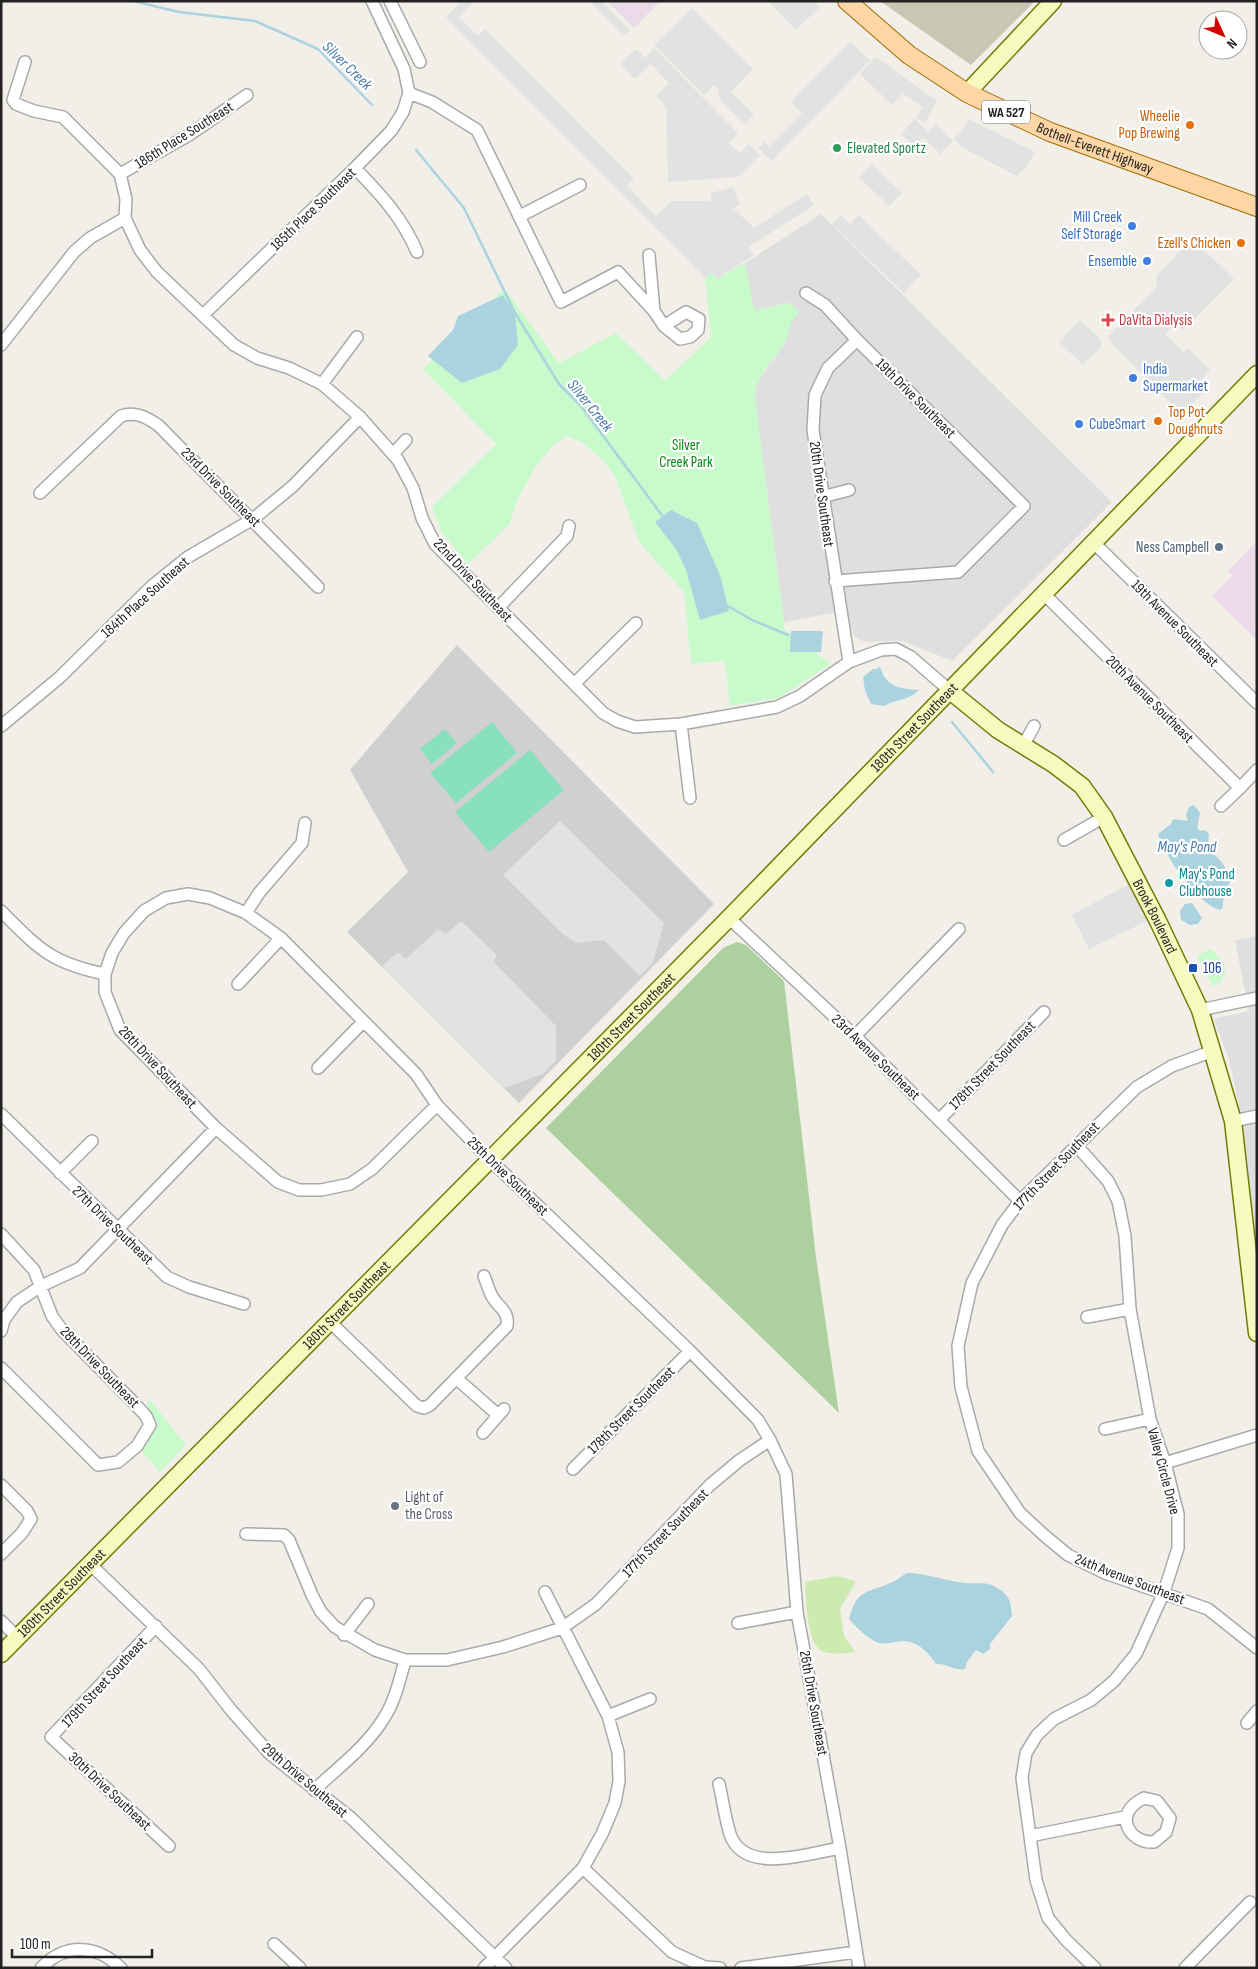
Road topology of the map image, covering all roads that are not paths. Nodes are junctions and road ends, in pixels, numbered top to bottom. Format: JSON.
{"nodes":[{"id":1,"x":372,"y":1,"type":"edge"},
{"id":2,"x":390,"y":1,"type":"edge"},
{"id":3,"x":846,"y":1,"type":"edge"},
{"id":4,"x":1053,"y":1,"type":"edge"},
{"id":5,"x":402,"y":25,"type":"junction"},
{"id":6,"x":386,"y":32,"type":"junction"},
{"id":7,"x":25,"y":62,"type":"dead end"},
{"id":8,"x":420,"y":62,"type":"dead end"},
{"id":9,"x":409,"y":93,"type":"junction"},
{"id":10,"x":966,"y":93,"type":"junction"},
{"id":11,"x":248,"y":95,"type":"dead end"},
{"id":12,"x":355,"y":168,"type":"junction"},
{"id":13,"x":120,"y":174,"type":"junction"},
{"id":14,"x":580,"y":185,"type":"dead end"},
{"id":15,"x":1257,"y":207,"type":"edge"},
{"id":16,"x":520,"y":216,"type":"junction"},
{"id":17,"x":125,"y":218,"type":"junction"},
{"id":18,"x":417,"y":252,"type":"dead end"},
{"id":19,"x":649,"y":255,"type":"dead end"},
{"id":20,"x":806,"y":293,"type":"dead end"},
{"id":21,"x":654,"y":311,"type":"junction"},
{"id":22,"x":202,"y":315,"type":"junction"},
{"id":23,"x":664,"y":326,"type":"dead end"},
{"id":24,"x":4,"y":337,"type":"edge"},
{"id":25,"x":357,"y":337,"type":"dead end"},
{"id":26,"x":857,"y":340,"type":"junction"},
{"id":27,"x":1257,"y":374,"type":"edge"},
{"id":28,"x":322,"y":384,"type":"junction"},
{"id":29,"x":360,"y":417,"type":"junction"},
{"id":30,"x":406,"y":440,"type":"dead end"},
{"id":31,"x":393,"y":454,"type":"junction"},
{"id":32,"x":849,"y":490,"type":"dead end"},
{"id":33,"x":40,"y":493,"type":"dead end"},
{"id":34,"x":822,"y":497,"type":"junction"},
{"id":35,"x":253,"y":519,"type":"junction"},
{"id":36,"x":569,"y":526,"type":"dead end"},
{"id":37,"x":1094,"y":543,"type":"junction"},
{"id":38,"x":836,"y":581,"type":"junction"},
{"id":39,"x":318,"y":587,"type":"dead end"},
{"id":40,"x":1044,"y":594,"type":"junction"},
{"id":41,"x":498,"y":608,"type":"junction"},
{"id":42,"x":636,"y":623,"type":"dead end"},
{"id":43,"x":849,"y":662,"type":"junction"},
{"id":44,"x":574,"y":684,"type":"junction"},
{"id":45,"x":949,"y":690,"type":"junction"},
{"id":46,"x":1257,"y":703,"type":"edge"},
{"id":47,"x":681,"y":724,"type":"junction"},
{"id":48,"x":1,"y":726,"type":"edge"},
{"id":49,"x":1034,"y":726,"type":"dead end"},
{"id":50,"x":1023,"y":746,"type":"junction"},
{"id":51,"x":1257,"y":770,"type":"edge"},
{"id":52,"x":1240,"y":788,"type":"junction"},
{"id":53,"x":690,"y":798,"type":"dead end"},
{"id":54,"x":1221,"y":806,"type":"dead end"},
{"id":55,"x":1104,"y":817,"type":"junction"},
{"id":56,"x":305,"y":823,"type":"dead end"},
{"id":57,"x":1064,"y":840,"type":"dead end"},
{"id":58,"x":1,"y":911,"type":"edge"},
{"id":59,"x":246,"y":912,"type":"junction"},
{"id":60,"x":729,"y":918,"type":"junction"},
{"id":61,"x":959,"y":929,"type":"dead end"},
{"id":62,"x":281,"y":938,"type":"junction"},
{"id":63,"x":105,"y":974,"type":"junction"},
{"id":64,"x":238,"y":984,"type":"dead end"},
{"id":65,"x":1257,"y":998,"type":"edge"},
{"id":66,"x":1200,"y":1010,"type":"junction"},
{"id":67,"x":1044,"y":1012,"type":"dead end"},
{"id":68,"x":363,"y":1022,"type":"junction"},
{"id":69,"x":855,"y":1036,"type":"junction"},
{"id":70,"x":1213,"y":1051,"type":"junction"},
{"id":71,"x":318,"y":1068,"type":"dead end"},
{"id":72,"x":436,"y":1105,"type":"junction"},
{"id":73,"x":1,"y":1114,"type":"edge"},
{"id":74,"x":1257,"y":1116,"type":"edge"},
{"id":75,"x":940,"y":1119,"type":"junction"},
{"id":76,"x":1233,"y":1121,"type":"junction"},
{"id":77,"x":216,"y":1128,"type":"junction"},
{"id":78,"x":92,"y":1141,"type":"dead end"},
{"id":79,"x":1077,"y":1146,"type":"junction"},
{"id":80,"x":488,"y":1159,"type":"junction"},
{"id":81,"x":60,"y":1173,"type":"junction"},
{"id":82,"x":1020,"y":1200,"type":"junction"},
{"id":83,"x":118,"y":1229,"type":"junction"},
{"id":84,"x":1,"y":1234,"type":"edge"},
{"id":85,"x":484,"y":1276,"type":"dead end"},
{"id":86,"x":41,"y":1286,"type":"junction"},
{"id":87,"x":244,"y":1304,"type":"dead end"},
{"id":88,"x":1130,"y":1309,"type":"junction"},
{"id":89,"x":1087,"y":1317,"type":"dead end"},
{"id":90,"x":329,"y":1322,"type":"junction"},
{"id":91,"x":1,"y":1331,"type":"edge"},
{"id":92,"x":1257,"y":1333,"type":"edge"},
{"id":93,"x":690,"y":1351,"type":"junction"},
{"id":94,"x":1,"y":1368,"type":"edge"},
{"id":95,"x":456,"y":1378,"type":"junction"},
{"id":96,"x":1150,"y":1419,"type":"junction"},
{"id":97,"x":1105,"y":1429,"type":"dead end"},
{"id":98,"x":483,"y":1433,"type":"dead end"},
{"id":99,"x":1257,"y":1435,"type":"edge"},
{"id":100,"x":770,"y":1440,"type":"junction"},
{"id":101,"x":978,"y":1451,"type":"joint"},
{"id":102,"x":1165,"y":1463,"type":"junction"},
{"id":103,"x":573,"y":1469,"type":"dead end"},
{"id":104,"x":1,"y":1485,"type":"edge"},
{"id":105,"x":246,"y":1534,"type":"dead end"},
{"id":106,"x":1,"y":1554,"type":"edge"},
{"id":107,"x":90,"y":1564,"type":"junction"},
{"id":108,"x":545,"y":1592,"type":"dead end"},
{"id":109,"x":1164,"y":1592,"type":"junction"},
{"id":110,"x":368,"y":1604,"type":"dead end"},
{"id":111,"x":797,"y":1612,"type":"junction"},
{"id":112,"x":1,"y":1621,"type":"edge"},
{"id":113,"x":738,"y":1623,"type":"dead end"},
{"id":114,"x":156,"y":1626,"type":"junction"},
{"id":115,"x":562,"y":1628,"type":"junction"},
{"id":116,"x":344,"y":1635,"type":"junction"},
{"id":117,"x":17,"y":1638,"type":"junction"},
{"id":118,"x":1257,"y":1648,"type":"edge"},
{"id":119,"x":1,"y":1654,"type":"edge"},
{"id":120,"x":405,"y":1660,"type":"junction"},
{"id":121,"x":650,"y":1699,"type":"dead end"},
{"id":122,"x":1257,"y":1711,"type":"edge"},
{"id":123,"x":608,"y":1716,"type":"junction"},
{"id":124,"x":1247,"y":1723,"type":"dead end"},
{"id":125,"x":51,"y":1737,"type":"joint"},
{"id":126,"x":719,"y":1784,"type":"dead end"},
{"id":127,"x":314,"y":1790,"type":"junction"},
{"id":128,"x":1125,"y":1817,"type":"dead end"},
{"id":129,"x":1030,"y":1836,"type":"junction"},
{"id":130,"x":169,"y":1846,"type":"dead end"},
{"id":131,"x":840,"y":1848,"type":"junction"},
{"id":132,"x":583,"y":1868,"type":"junction"},
{"id":133,"x":1250,"y":1902,"type":"dead end"},
{"id":134,"x":274,"y":1944,"type":"dead end"},
{"id":135,"x":856,"y":1952,"type":"junction"},
{"id":136,"x":494,"y":1957,"type":"junction"},
{"id":137,"x":41,"y":1968,"type":"edge"},
{"id":138,"x":121,"y":1968,"type":"edge"},
{"id":139,"x":300,"y":1968,"type":"edge"},
{"id":140,"x":484,"y":1968,"type":"edge"},
{"id":141,"x":506,"y":1968,"type":"edge"},
{"id":142,"x":720,"y":1968,"type":"edge"},
{"id":143,"x":742,"y":1968,"type":"edge"},
{"id":144,"x":859,"y":1968,"type":"edge"},
{"id":145,"x":1095,"y":1968,"type":"edge"},
{"id":146,"x":1186,"y":1968,"type":"edge"}],
"edges":[{"from":1,"to":6,"type":"street"},
{"from":2,"to":5,"type":"street"},
{"from":3,"to":10,"type":"main road","name":"Bothell-Everett Highway","number":"WA 527"},
{"from":4,"to":10,"type":"street"},
{"from":5,"to":6,"type":"street"},
{"from":5,"to":8,"type":"street"},
{"from":6,"to":9,"type":"street"},
{"from":7,"to":13,"type":"street"},
{"from":9,"to":12,"type":"street","name":"185th Place Southeast"},
{"from":9,"to":16,"type":"street"},
{"from":10,"to":15,"type":"main road","name":"Bothell-Everett Highway","number":"WA 527"},
{"from":11,"to":13,"type":"street","name":"186th Place Southeast"},
{"from":12,"to":18,"type":"street"},
{"from":12,"to":22,"type":"street","name":"185th Place Southeast"},
{"from":13,"to":17,"type":"street","name":"22nd Drive Southeast"},
{"from":14,"to":16,"type":"street"},
{"from":16,"to":21,"type":"street"},
{"from":17,"to":22,"type":"street","name":"22nd Drive Southeast"},
{"from":17,"to":24,"type":"street"},
{"from":19,"to":21,"type":"street"},
{"from":20,"to":26,"type":"street","name":"19th Drive Southeast"},
{"from":21,"to":23,"type":"street"},
{"from":22,"to":28,"type":"street","name":"22nd Drive Southeast"},
{"from":25,"to":28,"type":"street"},
{"from":26,"to":34,"type":"street","name":"20th Drive Southeast"},
{"from":26,"to":38,"type":"street","name":"19th Drive Southeast"},
{"from":27,"to":37,"type":"street","name":"180th Street Southeast"},
{"from":28,"to":29,"type":"street","name":"22nd Drive Southeast"},
{"from":29,"to":31,"type":"street","name":"22nd Drive Southeast"},
{"from":29,"to":35,"type":"street","name":"184th Place Southeast"},
{"from":30,"to":31,"type":"street"},
{"from":31,"to":41,"type":"street","name":"22nd Drive Southeast"},
{"from":32,"to":34,"type":"street"},
{"from":33,"to":35,"type":"street","name":"23rd Drive Southeast"},
{"from":34,"to":38,"type":"street","name":"20th Drive Southeast"},
{"from":35,"to":39,"type":"street","name":"23rd Drive Southeast"},
{"from":35,"to":48,"type":"street","name":"184th Place Southeast"},
{"from":36,"to":41,"type":"street"},
{"from":37,"to":40,"type":"street","name":"180th Street Southeast"},
{"from":37,"to":46,"type":"street","name":"19th Avenue Southeast"},
{"from":38,"to":43,"type":"street","name":"20th Drive Southeast"},
{"from":40,"to":45,"type":"street","name":"180th Street Southeast"},
{"from":40,"to":52,"type":"street","name":"20th Avenue Southeast"},
{"from":41,"to":44,"type":"street","name":"22nd Drive Southeast"},
{"from":42,"to":44,"type":"street"},
{"from":43,"to":45,"type":"street","name":"22nd Drive Southeast"},
{"from":43,"to":47,"type":"street","name":"22nd Drive Southeast"},
{"from":44,"to":47,"type":"street","name":"22nd Drive Southeast"},
{"from":45,"to":50,"type":"street","name":"Brook Boulevard"},
{"from":45,"to":60,"type":"street","name":"180th Street Southeast"},
{"from":47,"to":53,"type":"street"},
{"from":49,"to":50,"type":"street"},
{"from":50,"to":55,"type":"street","name":"Brook Boulevard"},
{"from":51,"to":52,"type":"street"},
{"from":52,"to":54,"type":"street"},
{"from":55,"to":57,"type":"street"},
{"from":55,"to":66,"type":"street","name":"Brook Boulevard"},
{"from":56,"to":59,"type":"street"},
{"from":58,"to":63,"type":"street"},
{"from":59,"to":62,"type":"street","name":"25th Drive Southeast"},
{"from":59,"to":63,"type":"street","name":"25th Drive Southeast"},
{"from":60,"to":69,"type":"street","name":"23rd Avenue Southeast"},
{"from":60,"to":80,"type":"street","name":"180th Street Southeast"},
{"from":61,"to":69,"type":"street"},
{"from":62,"to":64,"type":"street"},
{"from":62,"to":68,"type":"street","name":"25th Drive Southeast"},
{"from":63,"to":77,"type":"street","name":"26th Drive Southeast"},
{"from":65,"to":66,"type":"street"},
{"from":66,"to":70,"type":"street","name":"Brook Boulevard"},
{"from":67,"to":75,"type":"street","name":"178th Street Southeast"},
{"from":68,"to":71,"type":"street"},
{"from":68,"to":72,"type":"street","name":"25th Drive Southeast"},
{"from":69,"to":75,"type":"street","name":"23rd Avenue Southeast"},
{"from":70,"to":76,"type":"street","name":"Brook Boulevard"},
{"from":70,"to":79,"type":"street","name":"177th Street Southeast"},
{"from":72,"to":77,"type":"street","name":"26th Drive Southeast"},
{"from":72,"to":80,"type":"street","name":"25th Drive Southeast"},
{"from":73,"to":81,"type":"street","name":"27th Drive Southeast"},
{"from":74,"to":76,"type":"street"},
{"from":75,"to":82,"type":"street","name":"23rd Avenue Southeast"},
{"from":76,"to":92,"type":"street","name":"Brook Boulevard"},
{"from":77,"to":83,"type":"street"},
{"from":78,"to":81,"type":"street"},
{"from":79,"to":82,"type":"street","name":"177th Street Southeast"},
{"from":79,"to":88,"type":"street","name":"Valley Circle Drive"},
{"from":80,"to":90,"type":"street","name":"180th Street Southeast"},
{"from":80,"to":93,"type":"street","name":"25th Drive Southeast"},
{"from":81,"to":83,"type":"street","name":"27th Drive Southeast"},
{"from":82,"to":101,"type":"street","name":"177th Street Southeast"},
{"from":83,"to":86,"type":"street"},
{"from":83,"to":87,"type":"street","name":"27th Drive Southeast"},
{"from":84,"to":86,"type":"street","name":"28th Drive Southeast"},
{"from":85,"to":95,"type":"street"},
{"from":86,"to":91,"type":"street"},
{"from":86,"to":94,"type":"street","name":"28th Drive Southeast"},
{"from":88,"to":89,"type":"street"},
{"from":88,"to":96,"type":"street","name":"Valley Circle Drive"},
{"from":90,"to":95,"type":"street"},
{"from":90,"to":107,"type":"street","name":"180th Street Southeast"},
{"from":93,"to":100,"type":"street","name":"25th Drive Southeast"},
{"from":93,"to":103,"type":"street","name":"178th Street Southeast"},
{"from":95,"to":98,"type":"street"},
{"from":96,"to":97,"type":"street"},
{"from":96,"to":102,"type":"street","name":"Valley Circle Drive"},
{"from":99,"to":102,"type":"street"},
{"from":100,"to":111,"type":"street","name":"26th Drive Southeast"},
{"from":100,"to":115,"type":"street","name":"177th Street Southeast"},
{"from":101,"to":109,"type":"street","name":"24th Avenue Southeast"},
{"from":102,"to":109,"type":"street","name":"Valley Circle Drive"},
{"from":104,"to":106,"type":"street"},
{"from":105,"to":116,"type":"street","name":"177th Street Southeast"},
{"from":107,"to":114,"type":"street","name":"29th Drive Southeast"},
{"from":107,"to":117,"type":"street","name":"180th Street Southeast"},
{"from":108,"to":115,"type":"street"},
{"from":109,"to":118,"type":"street","name":"24th Avenue Southeast"},
{"from":109,"to":129,"type":"street","name":"Valley Circle Drive"},
{"from":110,"to":116,"type":"street"},
{"from":111,"to":113,"type":"street"},
{"from":111,"to":131,"type":"street","name":"26th Drive Southeast"},
{"from":112,"to":117,"type":"street"},
{"from":114,"to":125,"type":"street","name":"179th Street Southeast"},
{"from":114,"to":127,"type":"street","name":"29th Drive Southeast"},
{"from":115,"to":120,"type":"street","name":"177th Street Southeast"},
{"from":115,"to":123,"type":"street"},
{"from":116,"to":120,"type":"street","name":"177th Street Southeast"},
{"from":117,"to":119,"type":"street","name":"180th Street Southeast"},
{"from":120,"to":127,"type":"street"},
{"from":121,"to":123,"type":"street"},
{"from":122,"to":124,"type":"street"},
{"from":123,"to":132,"type":"street"},
{"from":125,"to":130,"type":"street","name":"30th Drive Southeast"},
{"from":126,"to":131,"type":"street"},
{"from":127,"to":136,"type":"street","name":"29th Drive Southeast"},
{"from":128,"to":129,"type":"street"},
{"from":129,"to":145,"type":"street"},
{"from":131,"to":135,"type":"street","name":"26th Drive Southeast"},
{"from":132,"to":136,"type":"street"},
{"from":132,"to":142,"type":"street"},
{"from":133,"to":146,"type":"street"},
{"from":134,"to":139,"type":"street"},
{"from":135,"to":143,"type":"street"},
{"from":135,"to":144,"type":"street","name":"26th Drive Southeast"},
{"from":136,"to":140,"type":"street"},
{"from":136,"to":141,"type":"street","name":"29th Drive Southeast"},
{"from":137,"to":138,"type":"street"}]}
